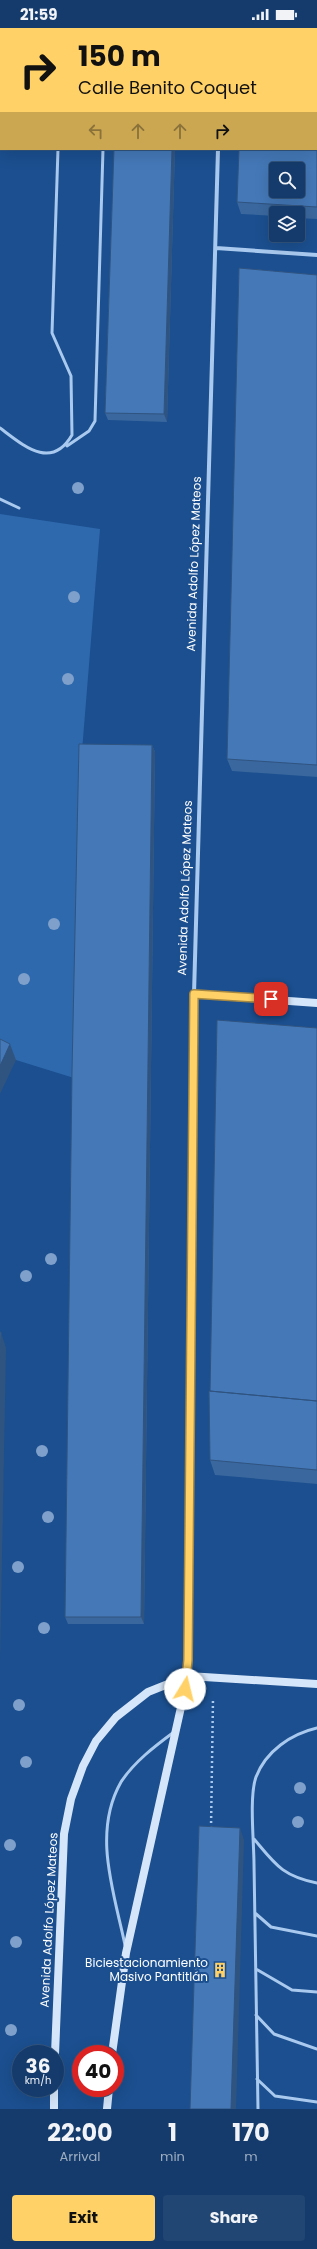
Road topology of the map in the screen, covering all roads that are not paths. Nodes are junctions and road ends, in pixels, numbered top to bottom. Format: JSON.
{"nodes":[{"id":1,"x":58,"y":150,"type":"edge"},
{"id":2,"x":104,"y":150,"type":"edge"},
{"id":3,"x":218,"y":150,"type":"edge"},
{"id":4,"x":216,"y":248,"type":"junction"},
{"id":5,"x":317,"y":255,"type":"edge"},
{"id":6,"x":0,"y":428,"type":"edge"},
{"id":7,"x":62,"y":448,"type":"junction"},
{"id":8,"x":0,"y":499,"type":"edge"},
{"id":9,"x":19,"y":508,"type":"dead end"},
{"id":10,"x":194,"y":994,"type":"junction"},
{"id":11,"x":317,"y":1003,"type":"edge"},
{"id":12,"x":188,"y":1676,"type":"junction"},
{"id":13,"x":317,"y":1684,"type":"edge"},
{"id":14,"x":317,"y":1728,"type":"edge"},
{"id":15,"x":175,"y":1731,"type":"junction"},
{"id":16,"x":254,"y":1839,"type":"junction"},
{"id":17,"x":317,"y":1883,"type":"edge"},
{"id":18,"x":255,"y":1913,"type":"junction"},
{"id":19,"x":317,"y":1936,"type":"edge"},
{"id":20,"x":126,"y":1953,"type":"junction"},
{"id":21,"x":256,"y":1969,"type":"junction"},
{"id":22,"x":317,"y":1992,"type":"edge"},
{"id":23,"x":256,"y":2015,"type":"junction"},
{"id":24,"x":55,"y":2045,"type":"edge"},
{"id":25,"x":113,"y":2045,"type":"edge"},
{"id":26,"x":317,"y":2048,"type":"edge"},
{"id":27,"x":257,"y":2079,"type":"junction"},
{"id":28,"x":54,"y":2097,"type":"edge"},
{"id":29,"x":108,"y":2097,"type":"edge"},
{"id":30,"x":317,"y":2102,"type":"edge"},
{"id":31,"x":54,"y":2109,"type":"edge"},
{"id":32,"x":107,"y":2109,"type":"edge"},
{"id":33,"x":258,"y":2109,"type":"edge"}],
"edges":[{"from":1,"to":7,"type":"lane"},
{"from":2,"to":7,"type":"lane"},
{"from":3,"to":4,"type":"street","name":"Avenida Adolfo López Mateos"},
{"from":4,"to":5,"type":"street"},
{"from":4,"to":10,"type":"street","name":"Avenida Adolfo López Mateos"},
{"from":6,"to":7,"type":"lane"},
{"from":8,"to":9,"type":"lane"},
{"from":10,"to":11,"type":"street"},
{"from":10,"to":12,"type":"street","name":"Avenida Adolfo López Mateos"},
{"from":12,"to":13,"type":"street"},
{"from":12,"to":15,"type":"street","name":"Avenida Adolfo López Mateos"},
{"from":12,"to":24,"type":"street","name":"Avenida Adolfo López Mateos"},
{"from":14,"to":16,"type":"lane"},
{"from":15,"to":20,"type":"street","name":"Avenida Adolfo López Mateos"},
{"from":15,"to":20,"type":"lane"},
{"from":16,"to":17,"type":"lane"},
{"from":16,"to":18,"type":"lane"},
{"from":18,"to":19,"type":"lane"},
{"from":18,"to":21,"type":"lane"},
{"from":20,"to":25,"type":"street","name":"Avenida Adolfo López Mateos"},
{"from":21,"to":22,"type":"lane"},
{"from":21,"to":23,"type":"lane"},
{"from":23,"to":26,"type":"lane"},
{"from":23,"to":27,"type":"lane"},
{"from":27,"to":30,"type":"lane"},
{"from":27,"to":33,"type":"lane"},
{"from":28,"to":31,"type":"street"},
{"from":29,"to":32,"type":"street"}]}
